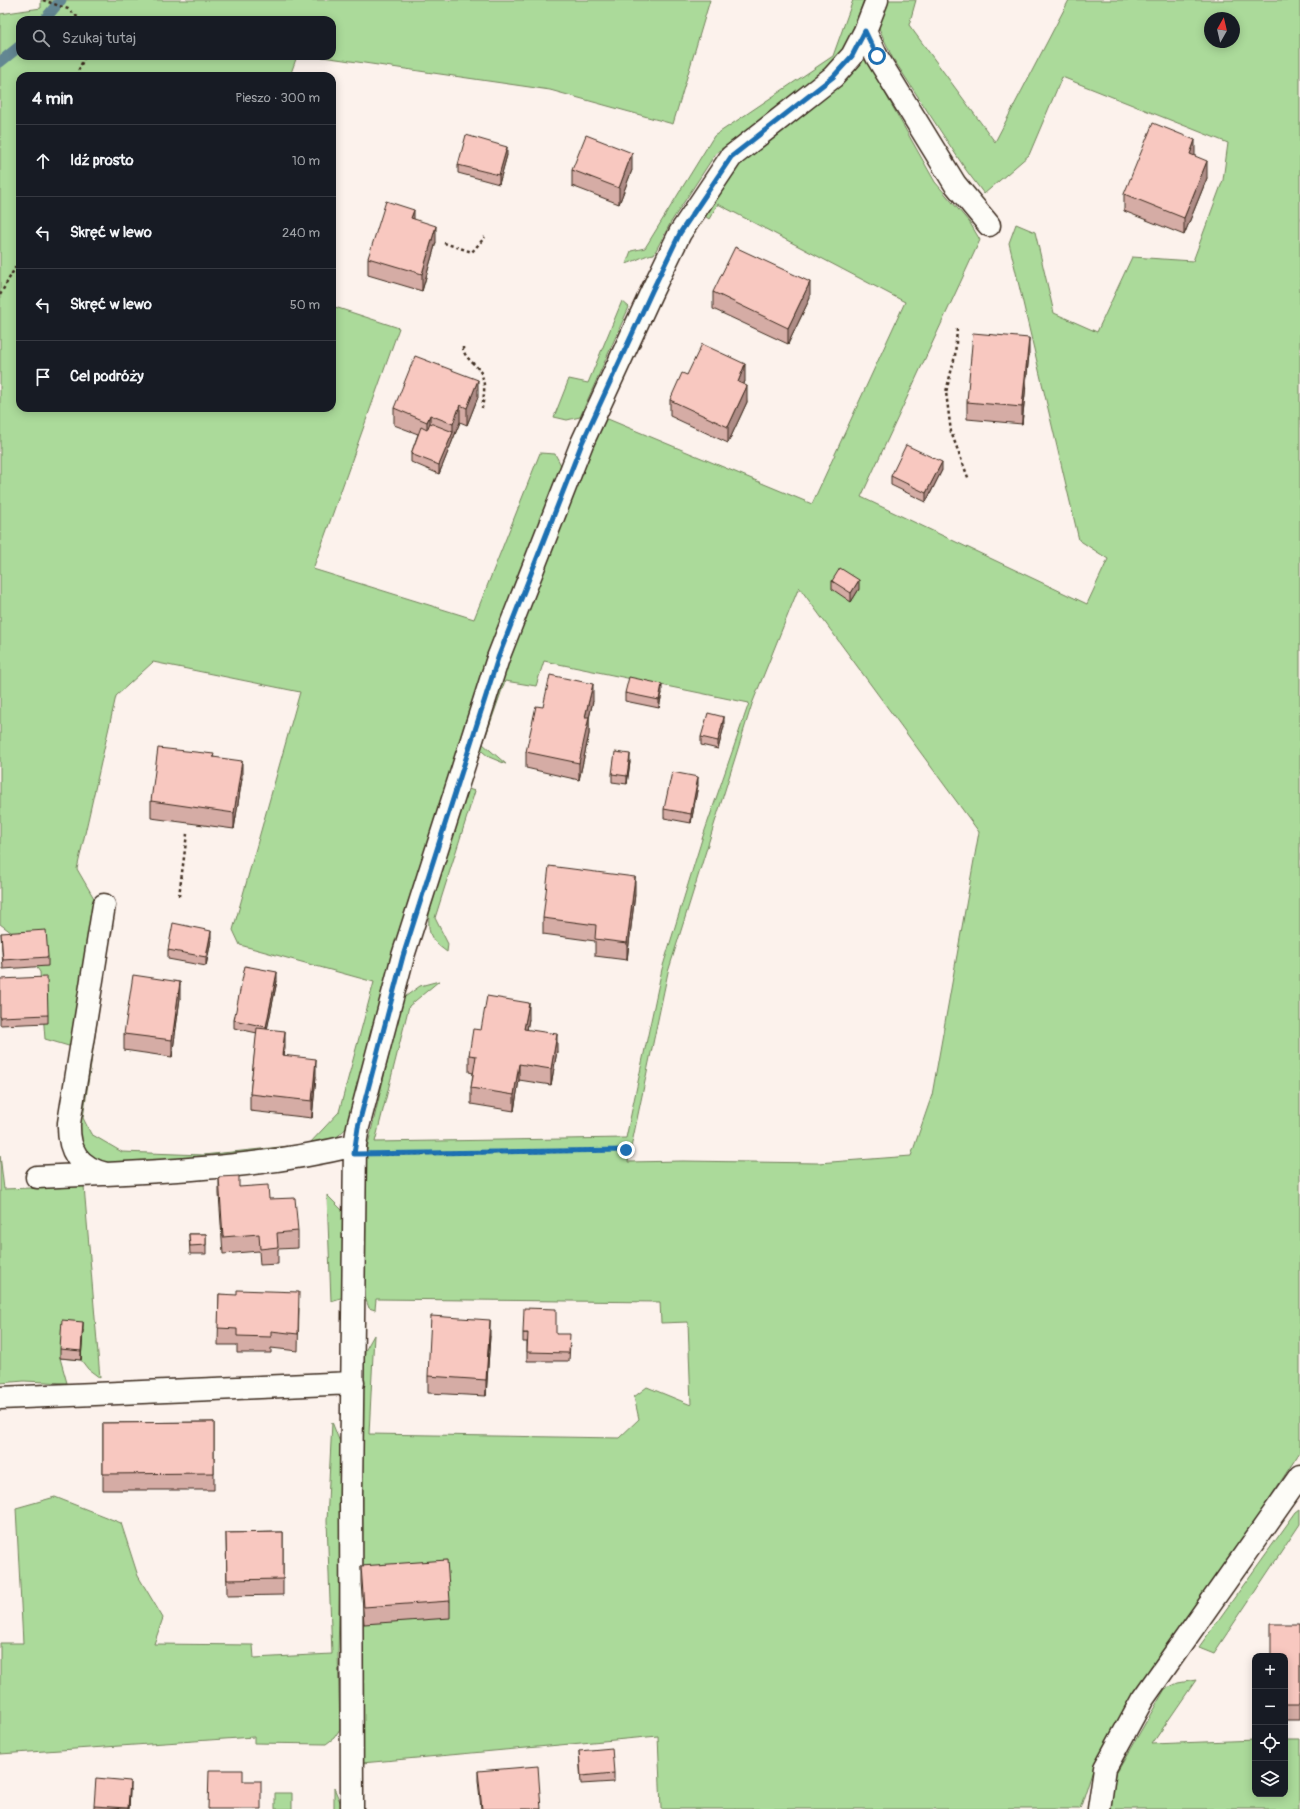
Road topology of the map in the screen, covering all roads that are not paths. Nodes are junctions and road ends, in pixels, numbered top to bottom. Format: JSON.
{"nodes":[{"id":1,"x":877,"y":0,"type":"edge"},
{"id":2,"x":865,"y":31,"type":"junction"},
{"id":3,"x":990,"y":225,"type":"dead end"},
{"id":4,"x":104,"y":905,"type":"dead end"},
{"id":5,"x":355,"y":1150,"type":"junction"},
{"id":6,"x":106,"y":1174,"type":"junction"},
{"id":7,"x":37,"y":1177,"type":"dead end"},
{"id":8,"x":353,"y":1383,"type":"junction"},
{"id":9,"x":0,"y":1398,"type":"edge"},
{"id":10,"x":1300,"y":1476,"type":"edge"},
{"id":11,"x":352,"y":1809,"type":"edge"},
{"id":12,"x":1099,"y":1809,"type":"edge"}],
"edges":[{"from":1,"to":2,"type":"street"},
{"from":2,"to":3,"type":"street"},
{"from":2,"to":5,"type":"street"},
{"from":4,"to":6,"type":"street"},
{"from":5,"to":6,"type":"street"},
{"from":5,"to":8,"type":"street"},
{"from":6,"to":7,"type":"street"},
{"from":8,"to":9,"type":"street"},
{"from":8,"to":11,"type":"street"},
{"from":10,"to":12,"type":"street"}]}
